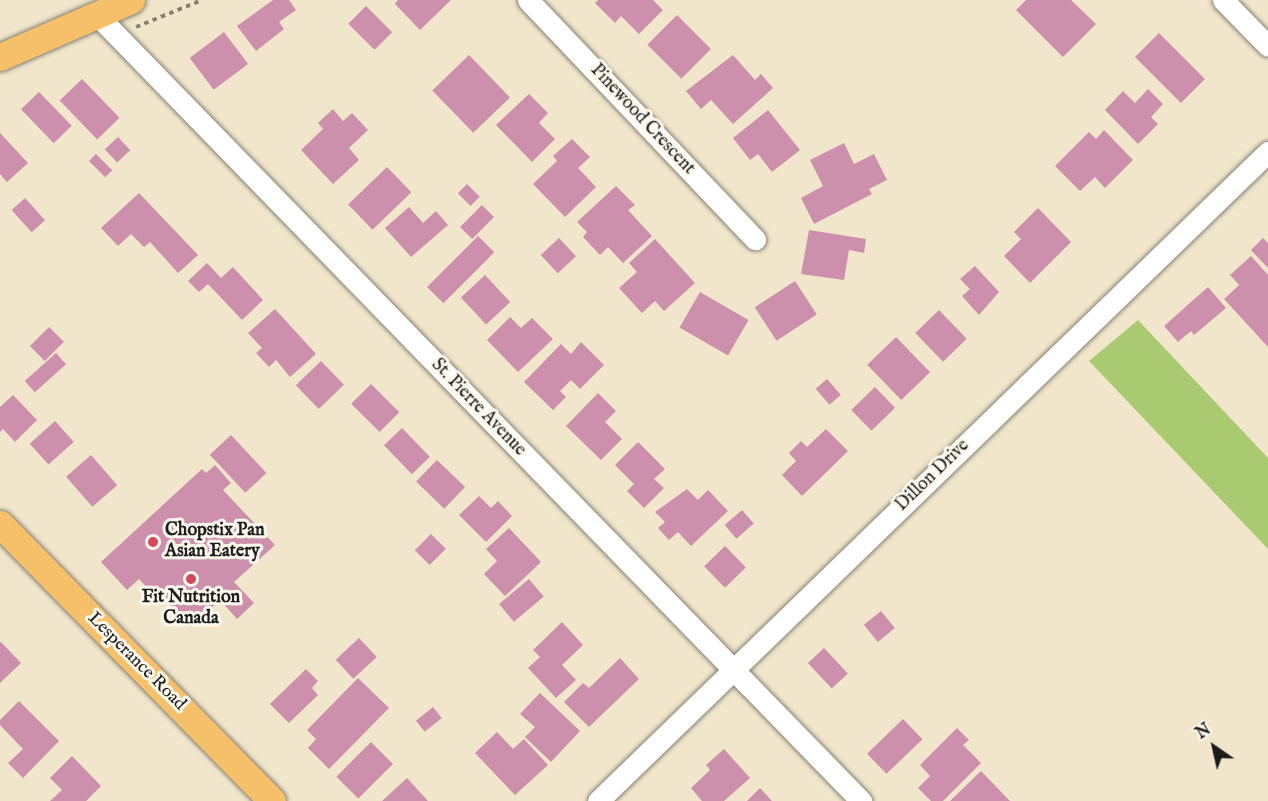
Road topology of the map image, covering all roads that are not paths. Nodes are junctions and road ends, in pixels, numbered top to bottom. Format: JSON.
{"nodes":[{"id":1,"x":131,"y":0,"type":"edge"},
{"id":2,"x":528,"y":0,"type":"edge"},
{"id":3,"x":1223,"y":0,"type":"edge"},
{"id":4,"x":96,"y":14,"type":"junction"},
{"id":5,"x":1268,"y":46,"type":"edge"},
{"id":6,"x":0,"y":57,"type":"edge"},
{"id":7,"x":1268,"y":152,"type":"edge"},
{"id":8,"x":755,"y":239,"type":"dead end"},
{"id":9,"x":0,"y":524,"type":"edge"},
{"id":10,"x":732,"y":671,"type":"junction"},
{"id":11,"x":273,"y":801,"type":"edge"},
{"id":12,"x":598,"y":801,"type":"edge"},
{"id":13,"x":861,"y":801,"type":"edge"}],
"edges":[{"from":1,"to":4,"type":"main road"},
{"from":2,"to":8,"type":"street","name":"Pinewood Crescent"},
{"from":3,"to":5,"type":"street"},
{"from":4,"to":6,"type":"main road"},
{"from":4,"to":10,"type":"street","name":"St. Pierre Avenue"},
{"from":7,"to":10,"type":"street","name":"Dillon Drive"},
{"from":9,"to":11,"type":"main road","name":"Lesperance Road"},
{"from":10,"to":12,"type":"street","name":"Dillon Drive"},
{"from":10,"to":13,"type":"street","name":"St. Pierre Avenue"}]}
